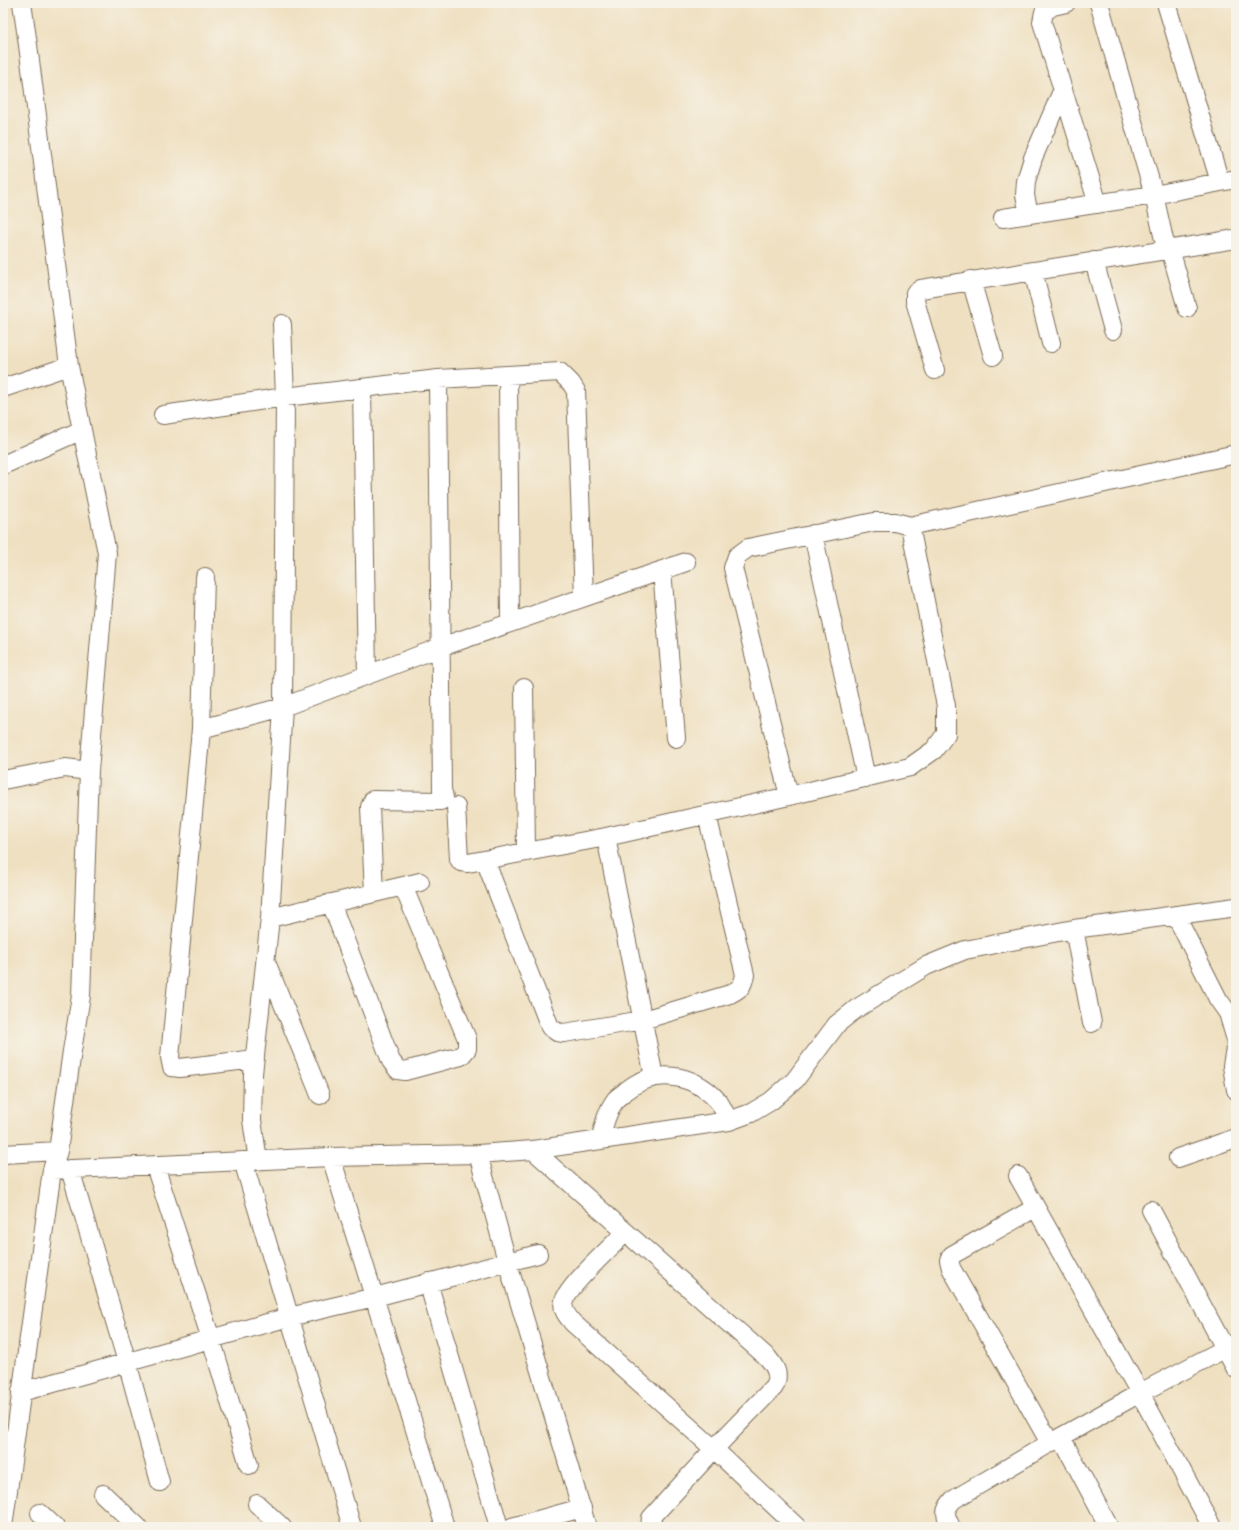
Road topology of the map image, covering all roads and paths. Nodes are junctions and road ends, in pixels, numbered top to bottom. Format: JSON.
{"nodes":[{"id":1,"x":22,"y":3,"type":"edge"},
{"id":2,"x":1066,"y":3,"type":"edge"},
{"id":3,"x":1099,"y":3,"type":"edge"},
{"id":4,"x":1166,"y":3,"type":"edge"},
{"id":5,"x":1062,"y":89,"type":"junction"},
{"id":6,"x":1228,"y":181,"type":"edge"},
{"id":7,"x":1154,"y":195,"type":"junction"},
{"id":8,"x":1098,"y":204,"type":"junction"},
{"id":9,"x":1028,"y":214,"type":"junction"},
{"id":10,"x":1003,"y":218,"type":"dead end"},
{"id":11,"x":1236,"y":239,"type":"edge"},
{"id":12,"x":1168,"y":249,"type":"junction"},
{"id":13,"x":1094,"y":261,"type":"junction"},
{"id":14,"x":1033,"y":271,"type":"junction"},
{"id":15,"x":971,"y":280,"type":"junction"},
{"id":16,"x":1187,"y":308,"type":"dead end"},
{"id":17,"x":282,"y":324,"type":"dead end"},
{"id":18,"x":1113,"y":330,"type":"dead end"},
{"id":19,"x":1051,"y":343,"type":"dead end"},
{"id":20,"x":993,"y":356,"type":"dead end"},
{"id":21,"x":69,"y":366,"type":"junction"},
{"id":22,"x":935,"y":370,"type":"dead end"},
{"id":23,"x":508,"y":375,"type":"junction"},
{"id":24,"x":438,"y":379,"type":"junction"},
{"id":25,"x":3,"y":388,"type":"edge"},
{"id":26,"x":362,"y":389,"type":"junction"},
{"id":27,"x":285,"y":396,"type":"junction"},
{"id":28,"x":163,"y":415,"type":"dead end"},
{"id":29,"x":82,"y":430,"type":"junction"},
{"id":30,"x":1236,"y":454,"type":"edge"},
{"id":31,"x":3,"y":465,"type":"edge"},
{"id":32,"x":916,"y":525,"type":"junction"},
{"id":33,"x":813,"y":534,"type":"junction"},
{"id":34,"x":686,"y":562,"type":"dead end"},
{"id":35,"x":662,"y":570,"type":"junction"},
{"id":36,"x":205,"y":577,"type":"dead end"},
{"id":37,"x":584,"y":597,"type":"junction"},
{"id":38,"x":510,"y":623,"type":"junction"},
{"id":39,"x":441,"y":647,"type":"junction"},
{"id":40,"x":367,"y":675,"type":"junction"},
{"id":41,"x":524,"y":688,"type":"dead end"},
{"id":42,"x":283,"y":707,"type":"junction"},
{"id":43,"x":201,"y":729,"type":"junction"},
{"id":44,"x":676,"y":738,"type":"dead end"},
{"id":45,"x":89,"y":771,"type":"junction"},
{"id":46,"x":866,"y":778,"type":"junction"},
{"id":47,"x":3,"y":780,"type":"edge"},
{"id":48,"x":789,"y":796,"type":"junction"},
{"id":49,"x":456,"y":807,"type":"dead end"},
{"id":50,"x":707,"y":815,"type":"junction"},
{"id":51,"x":606,"y":837,"type":"junction"},
{"id":52,"x":526,"y":852,"type":"junction"},
{"id":53,"x":485,"y":860,"type":"junction"},
{"id":54,"x":420,"y":882,"type":"dead end"},
{"id":55,"x":403,"y":886,"type":"junction"},
{"id":56,"x":374,"y":893,"type":"junction"},
{"id":57,"x":331,"y":903,"type":"junction"},
{"id":58,"x":1236,"y":907,"type":"edge"},
{"id":59,"x":1176,"y":916,"type":"junction"},
{"id":60,"x":270,"y":918,"type":"junction"},
{"id":61,"x":1074,"y":929,"type":"junction"},
{"id":62,"x":265,"y":960,"type":"junction"},
{"id":63,"x":643,"y":1020,"type":"junction"},
{"id":64,"x":1092,"y":1023,"type":"dead end"},
{"id":65,"x":1236,"y":1041,"type":"edge"},
{"id":66,"x":255,"y":1059,"type":"junction"},
{"id":67,"x":654,"y":1077,"type":"junction"},
{"id":68,"x":1236,"y":1090,"type":"edge"},
{"id":69,"x":320,"y":1095,"type":"dead end"},
{"id":70,"x":729,"y":1121,"type":"junction"},
{"id":71,"x":1236,"y":1138,"type":"edge"},
{"id":72,"x":601,"y":1139,"type":"junction"},
{"id":73,"x":533,"y":1150,"type":"junction"},
{"id":74,"x":58,"y":1152,"type":"junction"},
{"id":75,"x":3,"y":1154,"type":"edge"},
{"id":76,"x":478,"y":1154,"type":"junction"},
{"id":77,"x":331,"y":1157,"type":"junction"},
{"id":78,"x":1178,"y":1158,"type":"dead end"},
{"id":79,"x":251,"y":1161,"type":"junction"},
{"id":80,"x":155,"y":1166,"type":"junction"},
{"id":81,"x":52,"y":1170,"type":"junction"},
{"id":82,"x":70,"y":1170,"type":"junction"},
{"id":83,"x":1018,"y":1176,"type":"dead end"},
{"id":84,"x":1035,"y":1208,"type":"junction"},
{"id":85,"x":1151,"y":1210,"type":"dead end"},
{"id":86,"x":626,"y":1232,"type":"junction"},
{"id":87,"x":538,"y":1254,"type":"dead end"},
{"id":88,"x":507,"y":1261,"type":"junction"},
{"id":89,"x":428,"y":1282,"type":"junction"},
{"id":90,"x":375,"y":1297,"type":"junction"},
{"id":91,"x":290,"y":1317,"type":"junction"},
{"id":92,"x":211,"y":1339,"type":"junction"},
{"id":93,"x":1231,"y":1346,"type":"edge"},
{"id":94,"x":127,"y":1362,"type":"junction"},
{"id":95,"x":1236,"y":1369,"type":"edge"},
{"id":96,"x":21,"y":1392,"type":"junction"},
{"id":97,"x":1140,"y":1393,"type":"junction"},
{"id":98,"x":1055,"y":1440,"type":"junction"},
{"id":99,"x":714,"y":1448,"type":"junction"},
{"id":100,"x":248,"y":1465,"type":"dead end"},
{"id":101,"x":160,"y":1482,"type":"dead end"},
{"id":102,"x":103,"y":1494,"type":"dead end"},
{"id":103,"x":257,"y":1504,"type":"dead end"},
{"id":104,"x":582,"y":1508,"type":"junction"},
{"id":105,"x":40,"y":1513,"type":"dead end"},
{"id":106,"x":948,"y":1520,"type":"edge"},
{"id":107,"x":3,"y":1527,"type":"edge"},
{"id":108,"x":55,"y":1527,"type":"edge"},
{"id":109,"x":138,"y":1527,"type":"edge"},
{"id":110,"x":282,"y":1527,"type":"edge"},
{"id":111,"x":352,"y":1527,"type":"edge"},
{"id":112,"x":445,"y":1527,"type":"edge"},
{"id":113,"x":499,"y":1527,"type":"edge"},
{"id":114,"x":512,"y":1527,"type":"edge"},
{"id":115,"x":587,"y":1527,"type":"edge"},
{"id":116,"x":650,"y":1527,"type":"edge"},
{"id":117,"x":797,"y":1527,"type":"edge"},
{"id":118,"x":1109,"y":1527,"type":"edge"},
{"id":119,"x":1212,"y":1527,"type":"edge"}],
"edges":[{"from":1,"to":21,"type":"street"},
{"from":2,"to":5,"type":"street"},
{"from":3,"to":7,"type":"street"},
{"from":4,"to":6,"type":"street"},
{"from":5,"to":8,"type":"street"},
{"from":5,"to":9,"type":"street"},
{"from":6,"to":7,"type":"street"},
{"from":7,"to":8,"type":"street"},
{"from":7,"to":12,"type":"street"},
{"from":8,"to":9,"type":"street"},
{"from":9,"to":10,"type":"street"},
{"from":11,"to":12,"type":"street"},
{"from":12,"to":13,"type":"street"},
{"from":12,"to":16,"type":"street"},
{"from":13,"to":14,"type":"street"},
{"from":13,"to":18,"type":"street"},
{"from":14,"to":15,"type":"street"},
{"from":14,"to":19,"type":"street"},
{"from":15,"to":20,"type":"street"},
{"from":15,"to":22,"type":"street"},
{"from":17,"to":27,"type":"street"},
{"from":21,"to":25,"type":"street"},
{"from":21,"to":29,"type":"street"},
{"from":23,"to":24,"type":"street"},
{"from":23,"to":37,"type":"street"},
{"from":23,"to":38,"type":"street"},
{"from":24,"to":26,"type":"street"},
{"from":24,"to":39,"type":"street"},
{"from":26,"to":27,"type":"street"},
{"from":26,"to":40,"type":"street"},
{"from":27,"to":28,"type":"street"},
{"from":27,"to":42,"type":"street"},
{"from":29,"to":31,"type":"street"},
{"from":29,"to":45,"type":"street"},
{"from":30,"to":32,"type":"street"},
{"from":32,"to":33,"type":"street"},
{"from":32,"to":46,"type":"street"},
{"from":33,"to":46,"type":"street"},
{"from":33,"to":48,"type":"street"},
{"from":34,"to":35,"type":"street"},
{"from":35,"to":37,"type":"street"},
{"from":35,"to":44,"type":"street"},
{"from":36,"to":43,"type":"street"},
{"from":37,"to":38,"type":"street"},
{"from":38,"to":39,"type":"street"},
{"from":39,"to":40,"type":"street"},
{"from":39,"to":56,"type":"street"},
{"from":40,"to":42,"type":"street"},
{"from":41,"to":52,"type":"street"},
{"from":42,"to":43,"type":"street"},
{"from":42,"to":60,"type":"street"},
{"from":43,"to":66,"type":"street"},
{"from":45,"to":47,"type":"street"},
{"from":45,"to":74,"type":"street"},
{"from":46,"to":48,"type":"street"},
{"from":48,"to":50,"type":"street"},
{"from":49,"to":53,"type":"street"},
{"from":50,"to":51,"type":"street"},
{"from":50,"to":63,"type":"street"},
{"from":51,"to":52,"type":"street"},
{"from":51,"to":63,"type":"street"},
{"from":52,"to":53,"type":"street"},
{"from":53,"to":63,"type":"street"},
{"from":54,"to":55,"type":"street"},
{"from":55,"to":56,"type":"street"},
{"from":55,"to":57,"type":"street"},
{"from":56,"to":57,"type":"street"},
{"from":57,"to":60,"type":"street"},
{"from":58,"to":59,"type":"street"},
{"from":59,"to":61,"type":"street"},
{"from":59,"to":65,"type":"street"},
{"from":60,"to":62,"type":"street"},
{"from":61,"to":64,"type":"street"},
{"from":61,"to":70,"type":"street"},
{"from":62,"to":66,"type":"street"},
{"from":62,"to":69,"type":"street"},
{"from":63,"to":67,"type":"street"},
{"from":65,"to":68,"type":"street"},
{"from":66,"to":79,"type":"street"},
{"from":67,"to":70,"type":"street"},
{"from":67,"to":72,"type":"street"},
{"from":70,"to":72,"type":"street"},
{"from":71,"to":78,"type":"street"},
{"from":72,"to":73,"type":"street"},
{"from":73,"to":76,"type":"street"},
{"from":73,"to":86,"type":"street"},
{"from":74,"to":75,"type":"street"},
{"from":74,"to":81,"type":"street"},
{"from":76,"to":77,"type":"street"},
{"from":76,"to":88,"type":"street"},
{"from":77,"to":79,"type":"street"},
{"from":77,"to":90,"type":"street"},
{"from":79,"to":80,"type":"street"},
{"from":79,"to":91,"type":"street"},
{"from":80,"to":82,"type":"street"},
{"from":80,"to":92,"type":"street"},
{"from":81,"to":82,"type":"street"},
{"from":81,"to":96,"type":"street"},
{"from":82,"to":94,"type":"street"},
{"from":83,"to":84,"type":"street"},
{"from":84,"to":97,"type":"street"},
{"from":84,"to":98,"type":"street"},
{"from":85,"to":93,"type":"street"},
{"from":86,"to":99,"type":"street"},
{"from":86,"to":99,"type":"street"},
{"from":87,"to":88,"type":"street"},
{"from":88,"to":89,"type":"street"},
{"from":88,"to":104,"type":"street"},
{"from":89,"to":90,"type":"street"},
{"from":89,"to":113,"type":"street"},
{"from":90,"to":91,"type":"street"},
{"from":90,"to":112,"type":"street"},
{"from":91,"to":92,"type":"street"},
{"from":91,"to":111,"type":"street"},
{"from":92,"to":94,"type":"street"},
{"from":92,"to":100,"type":"street"},
{"from":93,"to":95,"type":"street"},
{"from":93,"to":97,"type":"street"},
{"from":94,"to":96,"type":"street"},
{"from":94,"to":101,"type":"street"},
{"from":96,"to":107,"type":"street"},
{"from":97,"to":98,"type":"street"},
{"from":97,"to":119,"type":"street"},
{"from":98,"to":106,"type":"street"},
{"from":98,"to":118,"type":"street"},
{"from":99,"to":116,"type":"street"},
{"from":99,"to":117,"type":"street"},
{"from":102,"to":109,"type":"street"},
{"from":103,"to":110,"type":"street"},
{"from":104,"to":114,"type":"street"},
{"from":104,"to":115,"type":"street"},
{"from":105,"to":108,"type":"street"}]}
